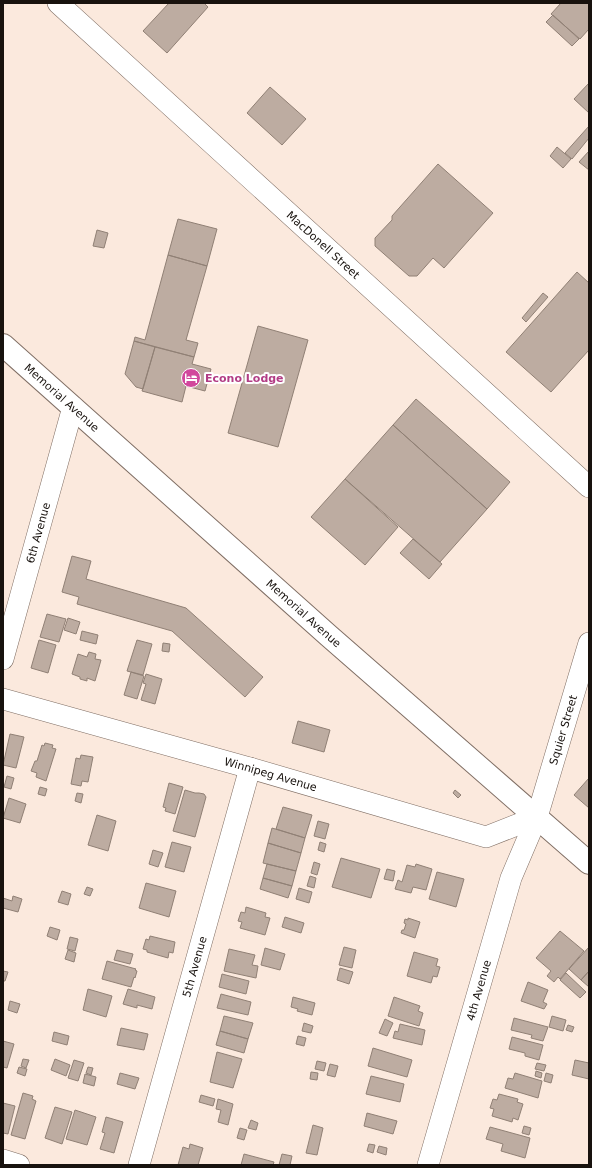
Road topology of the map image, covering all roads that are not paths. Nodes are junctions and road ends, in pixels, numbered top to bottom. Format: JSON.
{"nodes":[{"id":1,"x":58,"y":3,"type":"edge"},
{"id":2,"x":3,"y":345,"type":"edge"},
{"id":3,"x":73,"y":407,"type":"junction"},
{"id":4,"x":589,"y":487,"type":"edge"},
{"id":5,"x":589,"y":643,"type":"edge"},
{"id":6,"x":3,"y":659,"type":"edge"},
{"id":7,"x":3,"y":699,"type":"edge"},
{"id":8,"x":250,"y":768,"type":"junction"},
{"id":9,"x":537,"y":817,"type":"junction"},
{"id":10,"x":589,"y":863,"type":"edge"},
{"id":11,"x":3,"y":1160,"type":"edge"},
{"id":12,"x":20,"y":1165,"type":"edge"},
{"id":13,"x":139,"y":1165,"type":"edge"},
{"id":14,"x":428,"y":1165,"type":"edge"}],
"edges":[{"from":1,"to":4,"type":"street","name":"MacDonell Street"},
{"from":2,"to":3,"type":"main road","name":"Memorial Avenue"},
{"from":3,"to":6,"type":"street","name":"6th Avenue"},
{"from":3,"to":9,"type":"main road","name":"Memorial Avenue"},
{"from":5,"to":9,"type":"street","name":"Squier Street"},
{"from":7,"to":8,"type":"street","name":"Winnipeg Avenue"},
{"from":8,"to":9,"type":"street","name":"Winnipeg Avenue"},
{"from":8,"to":13,"type":"street","name":"5th Avenue"},
{"from":9,"to":10,"type":"main road","name":"Memorial Avenue"},
{"from":9,"to":14,"type":"street","name":"4th Avenue"},
{"from":11,"to":12,"type":"street"}]}
